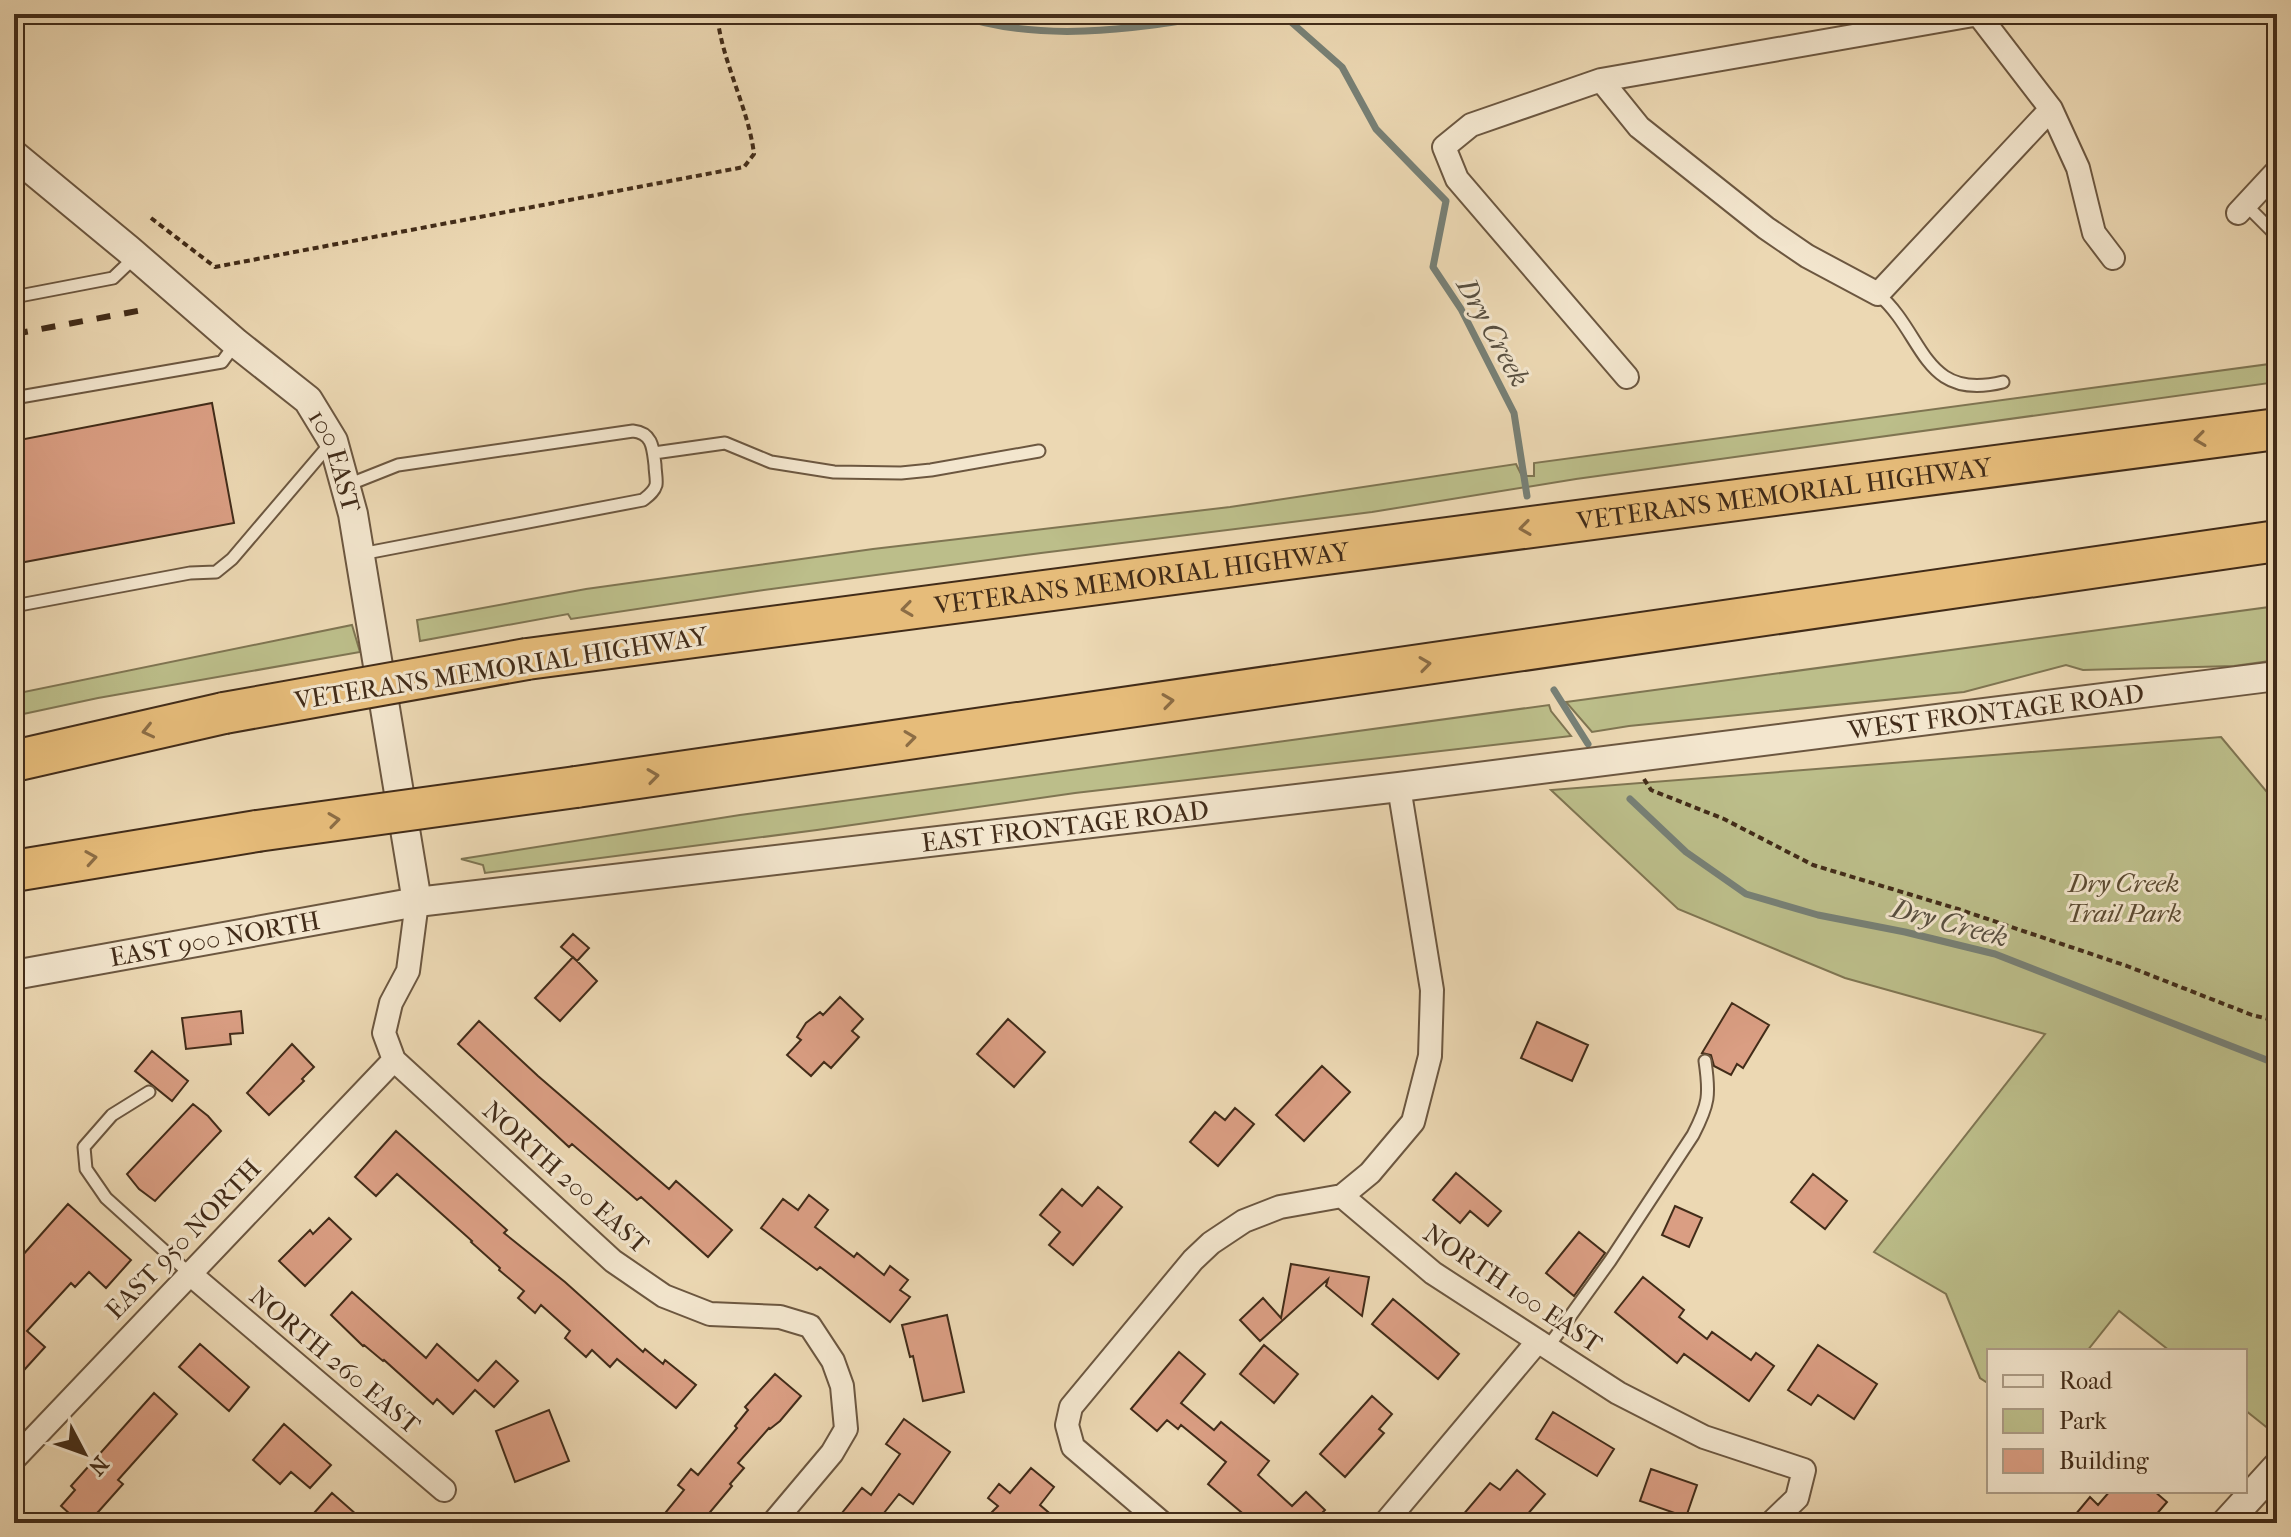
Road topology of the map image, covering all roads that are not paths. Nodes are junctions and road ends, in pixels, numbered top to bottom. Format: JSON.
{"nodes":[{"id":1,"x":1978,"y":14,"type":"edge"},
{"id":2,"x":1601,"y":80,"type":"junction"},
{"id":3,"x":2051,"y":109,"type":"junction"},
{"id":4,"x":14,"y":155,"type":"edge"},
{"id":5,"x":2277,"y":171,"type":"edge"},
{"id":6,"x":2242,"y":209,"type":"joint"},
{"id":7,"x":2277,"y":236,"type":"edge"},
{"id":8,"x":136,"y":256,"type":"junction"},
{"id":9,"x":2113,"y":258,"type":"dead end"},
{"id":10,"x":1878,"y":294,"type":"junction"},
{"id":11,"x":14,"y":297,"type":"edge"},
{"id":12,"x":236,"y":343,"type":"junction"},
{"id":13,"x":1627,"y":377,"type":"dead end"},
{"id":14,"x":2003,"y":382,"type":"dead end"},
{"id":15,"x":14,"y":398,"type":"edge"},
{"id":16,"x":2277,"y":429,"type":"edge"},
{"id":17,"x":333,"y":441,"type":"junction"},
{"id":18,"x":1039,"y":451,"type":"dead end"},
{"id":19,"x":654,"y":453,"type":"junction"},
{"id":20,"x":345,"y":486,"type":"junction"},
{"id":21,"x":2277,"y":541,"type":"edge"},
{"id":22,"x":360,"y":554,"type":"junction"},
{"id":23,"x":14,"y":606,"type":"edge"},
{"id":24,"x":2277,"y":676,"type":"edge"},
{"id":25,"x":1715,"y":747,"type":"joint"},
{"id":26,"x":14,"y":761,"type":"edge"},
{"id":27,"x":1399,"y":787,"type":"junction"},
{"id":28,"x":14,"y":871,"type":"edge"},
{"id":29,"x":417,"y":902,"type":"junction"},
{"id":30,"x":14,"y":975,"type":"edge"},
{"id":31,"x":394,"y":1060,"type":"junction"},
{"id":32,"x":1705,"y":1061,"type":"dead end"},
{"id":33,"x":149,"y":1092,"type":"dead end"},
{"id":34,"x":1342,"y":1196,"type":"junction"},
{"id":35,"x":189,"y":1273,"type":"junction"},
{"id":36,"x":1543,"y":1344,"type":"junction"},
{"id":37,"x":14,"y":1459,"type":"edge"},
{"id":38,"x":2277,"y":1467,"type":"edge"},
{"id":39,"x":444,"y":1490,"type":"dead end"},
{"id":40,"x":773,"y":1523,"type":"edge"},
{"id":41,"x":1162,"y":1523,"type":"edge"},
{"id":42,"x":1385,"y":1523,"type":"edge"},
{"id":43,"x":1771,"y":1523,"type":"edge"},
{"id":44,"x":2226,"y":1523,"type":"edge"}],
"edges":[{"from":1,"to":2,"type":"street"},
{"from":1,"to":3,"type":"street"},
{"from":2,"to":10,"type":"street"},
{"from":2,"to":13,"type":"street"},
{"from":3,"to":9,"type":"street"},
{"from":3,"to":10,"type":"street"},
{"from":4,"to":8,"type":"street","name":"100 EAST"},
{"from":5,"to":6,"type":"street"},
{"from":6,"to":7,"type":"lane"},
{"from":8,"to":11,"type":"lane"},
{"from":8,"to":12,"type":"street","name":"100 EAST"},
{"from":10,"to":14,"type":"lane"},
{"from":12,"to":15,"type":"lane"},
{"from":12,"to":17,"type":"street","name":"100 EAST"},
{"from":16,"to":26,"type":"highway","name":"VETERANS MEMORIAL HIGHWAY","one_way":true,"bridge":true},
{"from":17,"to":20,"type":"street","name":"100 EAST"},
{"from":17,"to":23,"type":"lane"},
{"from":18,"to":19,"type":"lane"},
{"from":19,"to":20,"type":"lane"},
{"from":19,"to":22,"type":"lane"},
{"from":20,"to":22,"type":"street","name":"100 EAST"},
{"from":28,"to":21,"type":"highway","one_way":true,"bridge":true},
{"from":22,"to":29,"type":"street","name":"100 EAST"},
{"from":24,"to":25,"type":"street","name":"WEST FRONTAGE ROAD"},
{"from":25,"to":27,"type":"street","name":"EAST FRONTAGE ROAD"},
{"from":27,"to":29,"type":"street","name":"EAST FRONTAGE ROAD"},
{"from":27,"to":34,"type":"street"},
{"from":29,"to":30,"type":"street","name":"EAST 900 NORTH"},
{"from":29,"to":31,"type":"street"},
{"from":31,"to":35,"type":"street","name":"EAST 950 NORTH"},
{"from":31,"to":40,"type":"street","name":"NORTH 200 EAST"},
{"from":32,"to":36,"type":"lane"},
{"from":33,"to":35,"type":"lane"},
{"from":34,"to":36,"type":"street","name":"NORTH 100 EAST"},
{"from":34,"to":41,"type":"street"},
{"from":35,"to":37,"type":"street","name":"EAST 950 NORTH"},
{"from":35,"to":39,"type":"street","name":"NORTH 260 EAST"},
{"from":36,"to":42,"type":"street"},
{"from":36,"to":43,"type":"street","name":"NORTH 100 EAST"},
{"from":38,"to":44,"type":"street"}]}
